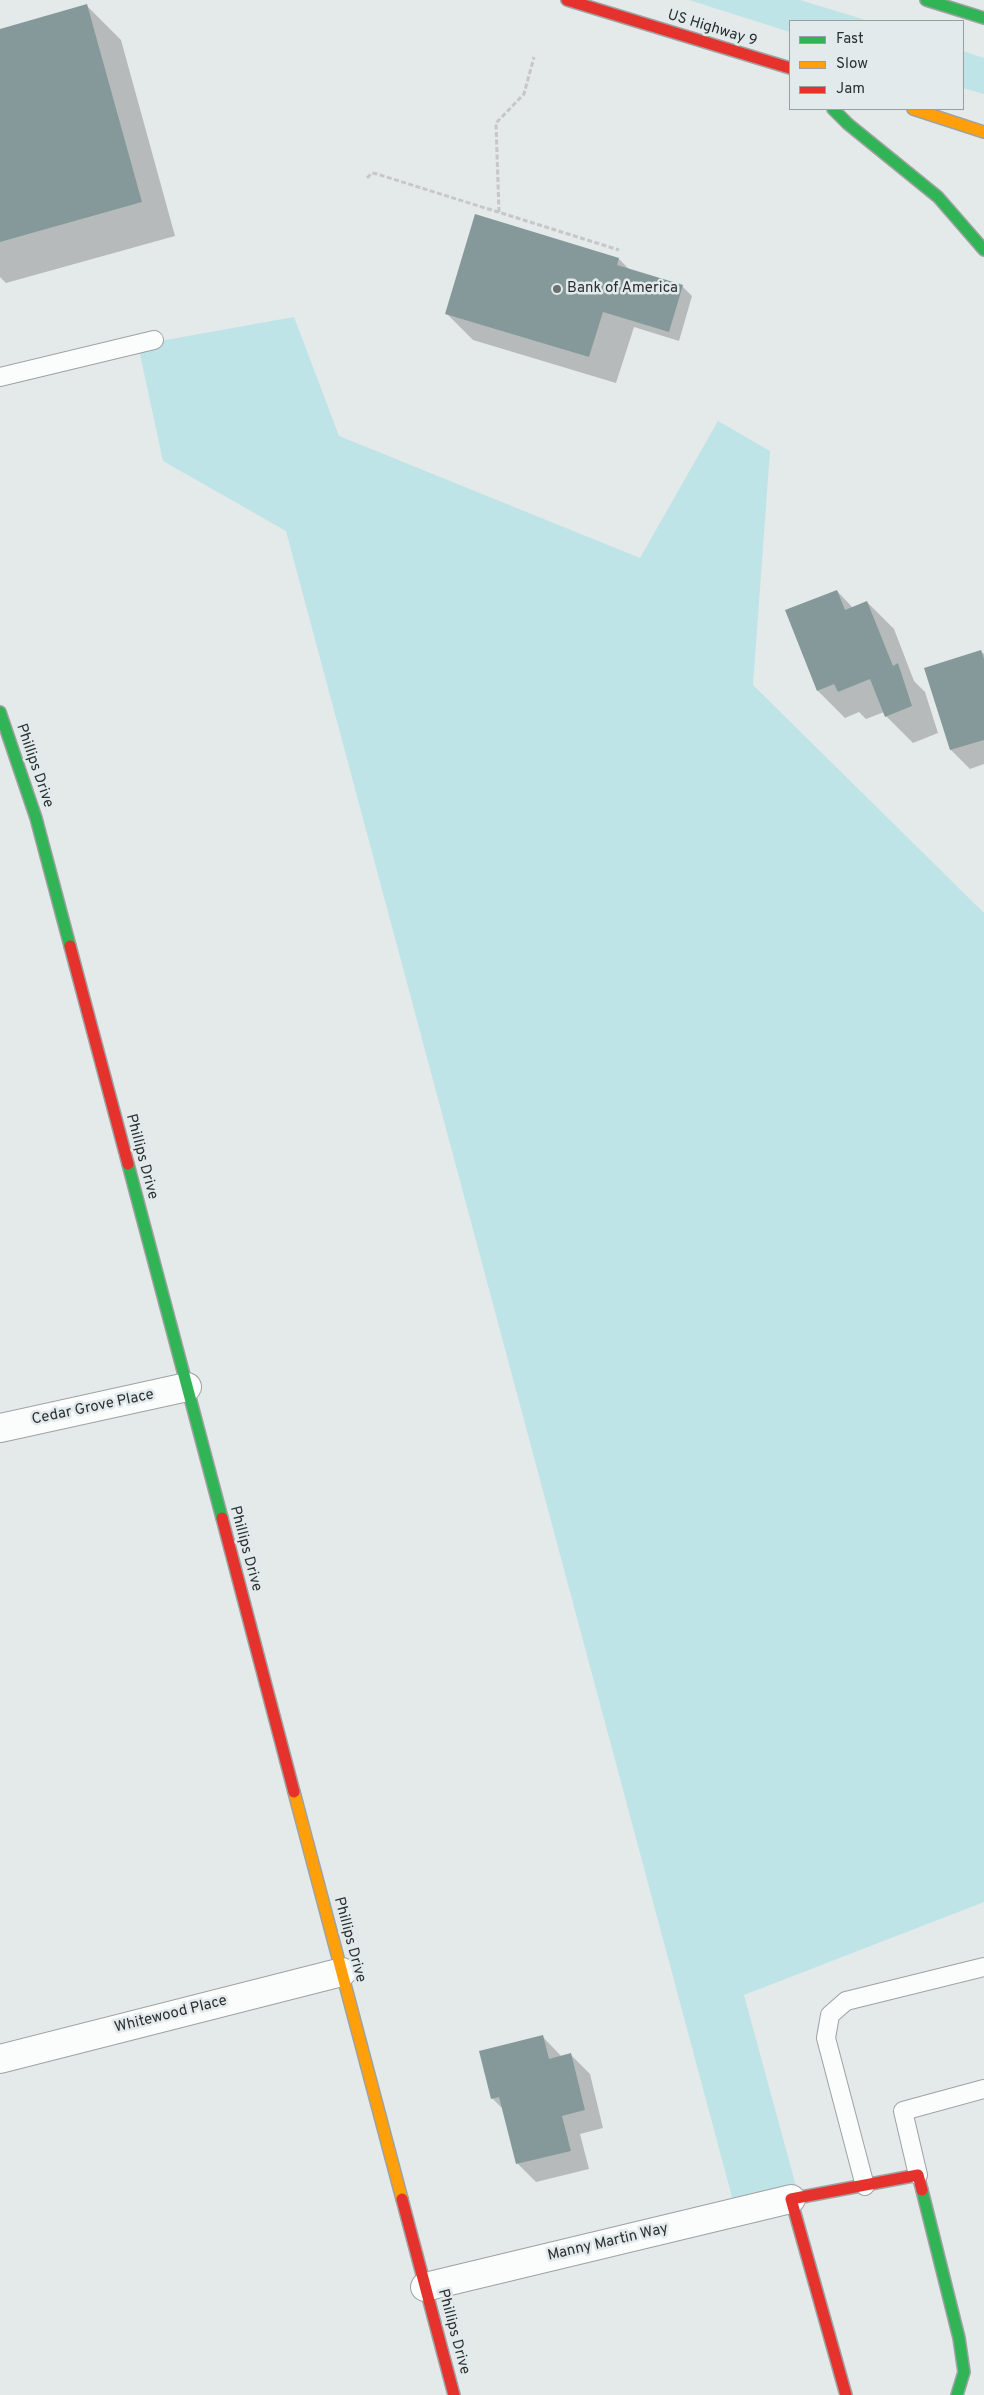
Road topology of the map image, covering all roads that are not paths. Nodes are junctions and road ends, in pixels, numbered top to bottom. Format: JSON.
{"nodes":[{"id":1,"x":568,"y":0,"type":"edge"},
{"id":2,"x":926,"y":0,"type":"edge"},
{"id":3,"x":984,"y":18,"type":"edge"},
{"id":4,"x":789,"y":68,"type":"edge"},
{"id":5,"x":834,"y":110,"type":"edge"},
{"id":6,"x":916,"y":110,"type":"edge"},
{"id":7,"x":984,"y":132,"type":"edge"},
{"id":8,"x":984,"y":250,"type":"edge"},
{"id":9,"x":154,"y":340,"type":"dead end"},
{"id":10,"x":0,"y":377,"type":"edge"},
{"id":11,"x":0,"y":712,"type":"edge"},
{"id":12,"x":187,"y":1387,"type":"junction"},
{"id":13,"x":0,"y":1428,"type":"edge"},
{"id":14,"x":984,"y":1967,"type":"edge"},
{"id":15,"x":342,"y":1972,"type":"junction"},
{"id":16,"x":0,"y":2058,"type":"edge"},
{"id":17,"x":984,"y":2089,"type":"edge"},
{"id":18,"x":918,"y":2175,"type":"junction"},
{"id":19,"x":865,"y":2186,"type":"junction"},
{"id":20,"x":791,"y":2199,"type":"junction"},
{"id":21,"x":426,"y":2287,"type":"junction"},
{"id":22,"x":454,"y":2395,"type":"edge"},
{"id":23,"x":846,"y":2395,"type":"edge"},
{"id":24,"x":957,"y":2395,"type":"edge"}],
"edges":[{"from":1,"to":4,"type":"main road","name":"US Highway 9"},
{"from":2,"to":3,"type":"main road"},
{"from":5,"to":8,"type":"main road"},
{"from":6,"to":7,"type":"main road"},
{"from":9,"to":10,"type":"lane"},
{"from":11,"to":12,"type":"main road","name":"Phillips Drive"},
{"from":12,"to":13,"type":"street","name":"Cedar Grove Place"},
{"from":12,"to":15,"type":"main road","name":"Phillips Drive"},
{"from":14,"to":19,"type":"lane"},
{"from":15,"to":16,"type":"street","name":"Whitewood Place"},
{"from":15,"to":21,"type":"main road","name":"Phillips Drive"},
{"from":17,"to":18,"type":"lane"},
{"from":18,"to":19,"type":"main road"},
{"from":18,"to":24,"type":"main road"},
{"from":19,"to":20,"type":"main road"},
{"from":20,"to":21,"type":"street","name":"Manny Martin Way"},
{"from":20,"to":23,"type":"main road"},
{"from":21,"to":22,"type":"main road","name":"Phillips Drive"}]}
